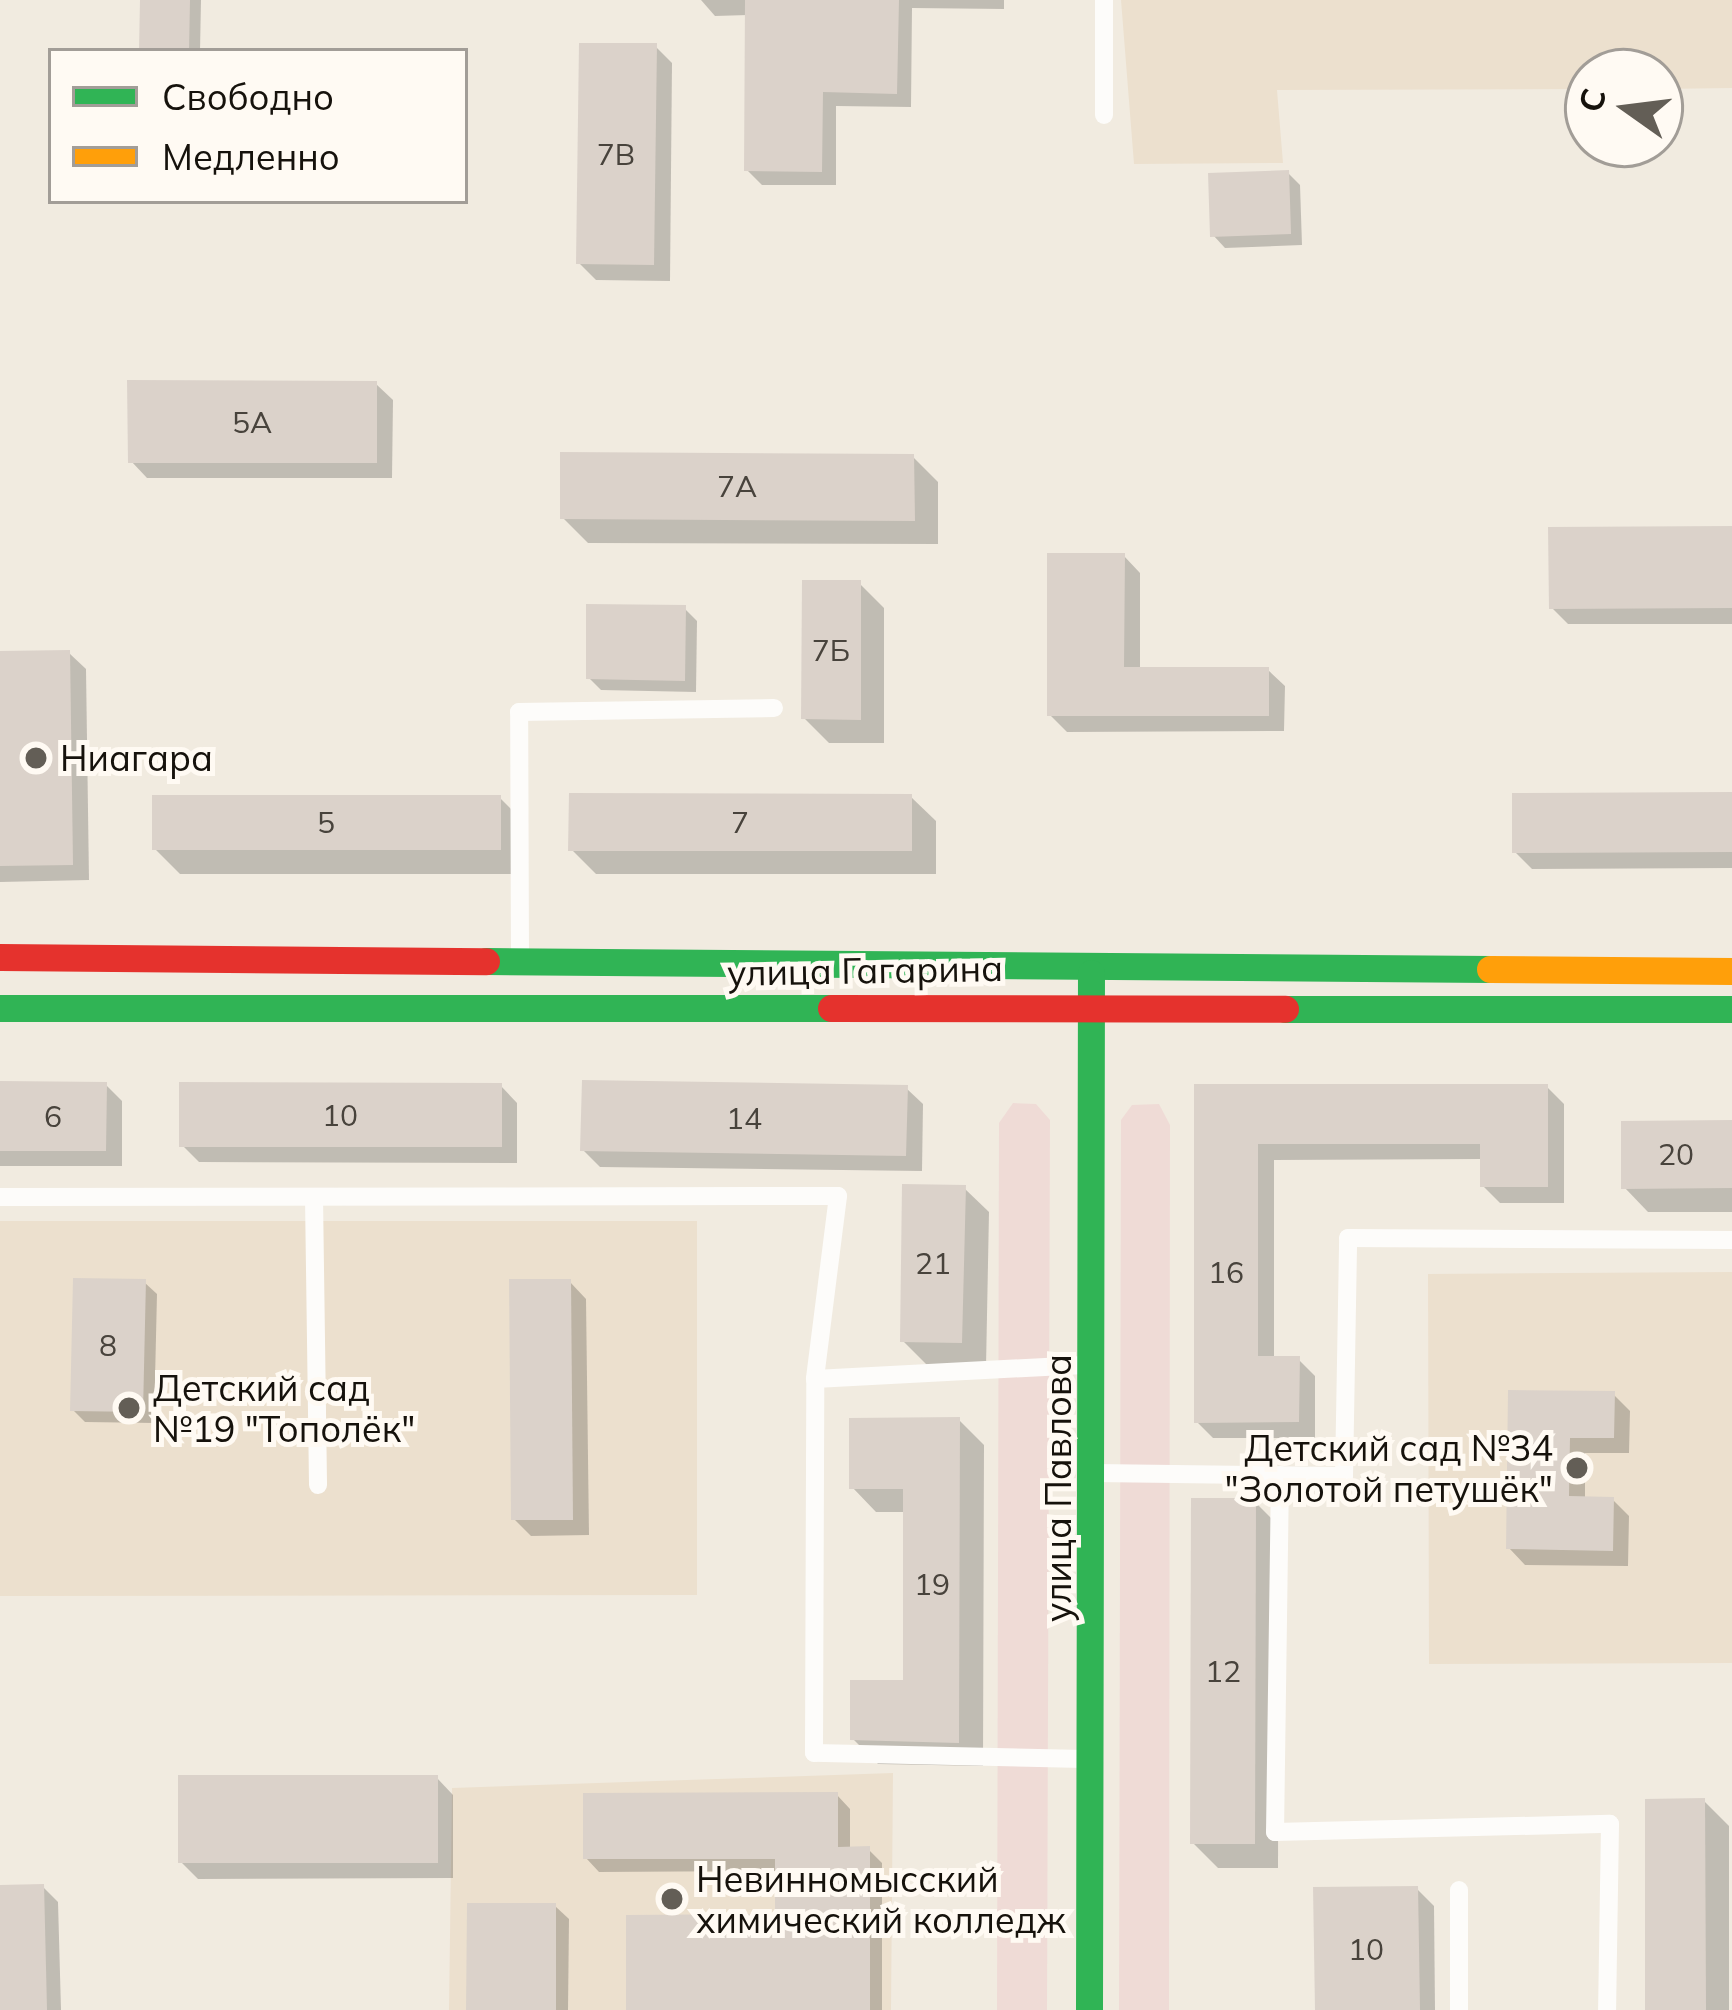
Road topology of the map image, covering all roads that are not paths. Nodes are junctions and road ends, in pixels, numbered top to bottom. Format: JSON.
{"nodes":[{"id":1,"x":1104,"y":0,"type":"edge"},
{"id":2,"x":1104,"y":115,"type":"dead end"},
{"id":3,"x":774,"y":709,"type":"dead end"},
{"id":4,"x":0,"y":957,"type":"edge"},
{"id":5,"x":520,"y":961,"type":"junction"},
{"id":6,"x":1091,"y":967,"type":"junction"},
{"id":7,"x":1732,"y":970,"type":"edge"},
{"id":8,"x":1092,"y":1003,"type":"junction"},
{"id":9,"x":0,"y":1008,"type":"edge"},
{"id":10,"x":1732,"y":1009,"type":"edge"},
{"id":11,"x":0,"y":1197,"type":"edge"},
{"id":12,"x":314,"y":1197,"type":"junction"},
{"id":13,"x":1732,"y":1240,"type":"edge"},
{"id":14,"x":1095,"y":1364,"type":"junction"},
{"id":15,"x":814,"y":1379,"type":"junction"},
{"id":16,"x":1095,"y":1473,"type":"junction"},
{"id":17,"x":1280,"y":1475,"type":"junction"},
{"id":18,"x":318,"y":1485,"type":"dead end"},
{"id":19,"x":1092,"y":1759,"type":"junction"},
{"id":20,"x":1460,"y":1889,"type":"dead end"},
{"id":21,"x":1089,"y":2010,"type":"edge"},
{"id":22,"x":1459,"y":2010,"type":"edge"},
{"id":23,"x":1607,"y":2010,"type":"edge"}],
"edges":[{"from":1,"to":2,"type":"lane"},
{"from":3,"to":5,"type":"lane"},
{"from":4,"to":5,"type":"main road","name":"улица Гагарина"},
{"from":5,"to":6,"type":"main road","name":"улица Гагарина"},
{"from":6,"to":7,"type":"main road","name":"улица Гагарина"},
{"from":6,"to":8,"type":"main road","name":"улица Павлова"},
{"from":8,"to":9,"type":"main road","name":"улица Гагарина"},
{"from":8,"to":10,"type":"main road","name":"улица Гагарина"},
{"from":8,"to":14,"type":"main road","name":"улица Павлова"},
{"from":11,"to":12,"type":"lane"},
{"from":12,"to":15,"type":"lane"},
{"from":12,"to":18,"type":"lane"},
{"from":13,"to":17,"type":"lane"},
{"from":14,"to":15,"type":"lane"},
{"from":14,"to":16,"type":"main road","name":"улица Павлова"},
{"from":15,"to":19,"type":"lane"},
{"from":16,"to":17,"type":"lane"},
{"from":16,"to":19,"type":"main road","name":"улица Павлова"},
{"from":17,"to":23,"type":"lane"},
{"from":19,"to":21,"type":"main road","name":"улица Павлова"},
{"from":20,"to":22,"type":"lane"}]}
